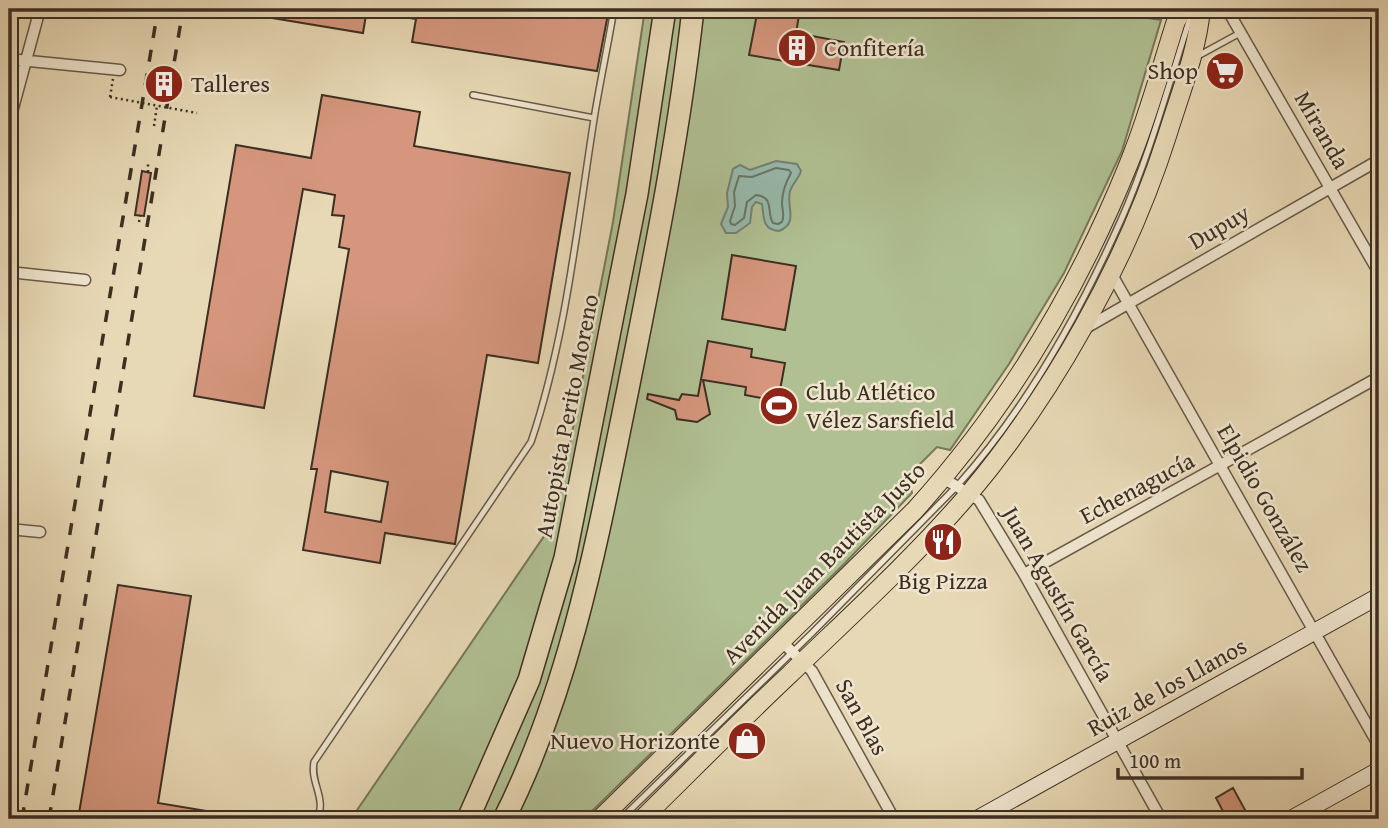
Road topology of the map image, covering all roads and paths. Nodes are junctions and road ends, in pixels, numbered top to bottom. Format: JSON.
{"nodes":[{"id":1,"x":40,"y":9,"type":"edge"},
{"id":2,"x":614,"y":9,"type":"edge"},
{"id":3,"x":665,"y":9,"type":"edge"},
{"id":4,"x":693,"y":9,"type":"edge"},
{"id":5,"x":1184,"y":9,"type":"edge"},
{"id":6,"x":1193,"y":9,"type":"edge"},
{"id":7,"x":1201,"y":9,"type":"edge"},
{"id":8,"x":1227,"y":9,"type":"edge"},
{"id":9,"x":1241,"y":32,"type":"junction"},
{"id":10,"x":9,"y":59,"type":"edge"},
{"id":11,"x":1191,"y":60,"type":"junction"},
{"id":12,"x":25,"y":61,"type":"junction"},
{"id":13,"x":117,"y":70,"type":"joint"},
{"id":14,"x":473,"y":95,"type":"dead end"},
{"id":15,"x":157,"y":106,"type":"junction"},
{"id":16,"x":197,"y":113,"type":"dead end"},
{"id":17,"x":594,"y":118,"type":"junction"},
{"id":18,"x":9,"y":122,"type":"edge"},
{"id":19,"x":154,"y":126,"type":"dead end"},
{"id":20,"x":1379,"y":160,"type":"edge"},
{"id":21,"x":148,"y":164,"type":"dead end"},
{"id":22,"x":148,"y":172,"type":"dead end"},
{"id":23,"x":1330,"y":187,"type":"junction"},
{"id":24,"x":140,"y":216,"type":"dead end"},
{"id":25,"x":139,"y":222,"type":"dead end"},
{"id":26,"x":9,"y":272,"type":"edge"},
{"id":27,"x":1111,"y":273,"type":"junction"},
{"id":28,"x":1379,"y":273,"type":"edge"},
{"id":29,"x":85,"y":280,"type":"dead end"},
{"id":30,"x":1130,"y":303,"type":"junction"},
{"id":31,"x":1079,"y":332,"type":"junction"},
{"id":32,"x":1379,"y":377,"type":"edge"},
{"id":33,"x":1222,"y":466,"type":"junction"},
{"id":34,"x":956,"y":486,"type":"junction"},
{"id":35,"x":9,"y":529,"type":"edge"},
{"id":36,"x":40,"y":532,"type":"dead end"},
{"id":37,"x":1024,"y":575,"type":"junction"},
{"id":38,"x":1379,"y":596,"type":"edge"},
{"id":39,"x":1316,"y":631,"type":"junction"},
{"id":40,"x":792,"y":652,"type":"junction"},
{"id":41,"x":1117,"y":740,"type":"junction"},
{"id":42,"x":1379,"y":746,"type":"edge"},
{"id":43,"x":1379,"y":770,"type":"edge"},
{"id":44,"x":647,"y":817,"type":"edge"},
{"id":45,"x":318,"y":819,"type":"edge"},
{"id":46,"x":468,"y":819,"type":"edge"},
{"id":47,"x":504,"y":819,"type":"edge"},
{"id":48,"x":600,"y":819,"type":"edge"},
{"id":49,"x":621,"y":819,"type":"edge"},
{"id":50,"x":894,"y":819,"type":"edge"},
{"id":51,"x":977,"y":819,"type":"edge"},
{"id":52,"x":1161,"y":819,"type":"edge"},
{"id":53,"x":1291,"y":819,"type":"edge"}],
"edges":[{"from":1,"to":12,"type":"street"},
{"from":2,"to":17,"type":"lane"},
{"from":3,"to":46,"type":"highway","name":"Autopista Perito Moreno"},
{"from":4,"to":47,"type":"highway"},
{"from":5,"to":34,"type":"main road","name":"Avenida Juan Bautista Justo"},
{"from":6,"to":34,"type":"lane"},
{"from":7,"to":11,"type":"main road","name":"Avenida Juan Bautista Justo"},
{"from":8,"to":9,"type":"street","name":"Miranda"},
{"from":9,"to":11,"type":"lane"},
{"from":9,"to":23,"type":"street","name":"Miranda"},
{"from":10,"to":12,"type":"street"},
{"from":11,"to":27,"type":"main road","name":"Avenida Juan Bautista Justo"},
{"from":12,"to":13,"type":"street"},
{"from":12,"to":18,"type":"street"},
{"from":13,"to":15,"type":"path","bridge":true},
{"from":14,"to":17,"type":"lane"},
{"from":15,"to":16,"type":"path","bridge":true},
{"from":15,"to":19,"type":"path"},
{"from":17,"to":45,"type":"lane"},
{"from":20,"to":23,"type":"street","name":"Dupuy"},
{"from":21,"to":22,"type":"path"},
{"from":23,"to":28,"type":"street","name":"Miranda"},
{"from":23,"to":30,"type":"street","name":"Dupuy"},
{"from":24,"to":25,"type":"path"},
{"from":26,"to":29,"type":"street"},
{"from":27,"to":30,"type":"street","name":"Elpidio González"},
{"from":27,"to":31,"type":"main road","name":"Avenida Juan Bautista Justo"},
{"from":30,"to":31,"type":"street","name":"Dupuy"},
{"from":30,"to":33,"type":"street","name":"Elpidio González"},
{"from":31,"to":34,"type":"main road","name":"Avenida Juan Bautista Justo"},
{"from":32,"to":33,"type":"street","name":"Echenagucía"},
{"from":33,"to":37,"type":"street","name":"Echenagucía"},
{"from":33,"to":39,"type":"street","name":"Elpidio González"},
{"from":34,"to":37,"type":"street","name":"Juan Agustín García"},
{"from":34,"to":40,"type":"main road","name":"Avenida Juan Bautista Justo"},
{"from":34,"to":40,"type":"main road","name":"Avenida Juan Bautista Justo"},
{"from":35,"to":36,"type":"street"},
{"from":37,"to":41,"type":"street","name":"Juan Agustín García"},
{"from":38,"to":39,"type":"street","name":"Ruiz de los Llanos"},
{"from":39,"to":41,"type":"street","name":"Ruiz de los Llanos"},
{"from":39,"to":42,"type":"street","name":"Elpidio González"},
{"from":40,"to":44,"type":"main road","name":"Avenida Juan Bautista Justo"},
{"from":40,"to":48,"type":"main road","name":"Avenida Juan Bautista Justo"},
{"from":40,"to":49,"type":"lane"},
{"from":40,"to":50,"type":"street","name":"San Blas"},
{"from":41,"to":51,"type":"street","name":"Ruiz de los Llanos"},
{"from":41,"to":52,"type":"street","name":"Juan Agustín García"},
{"from":43,"to":53,"type":"street"}]}
